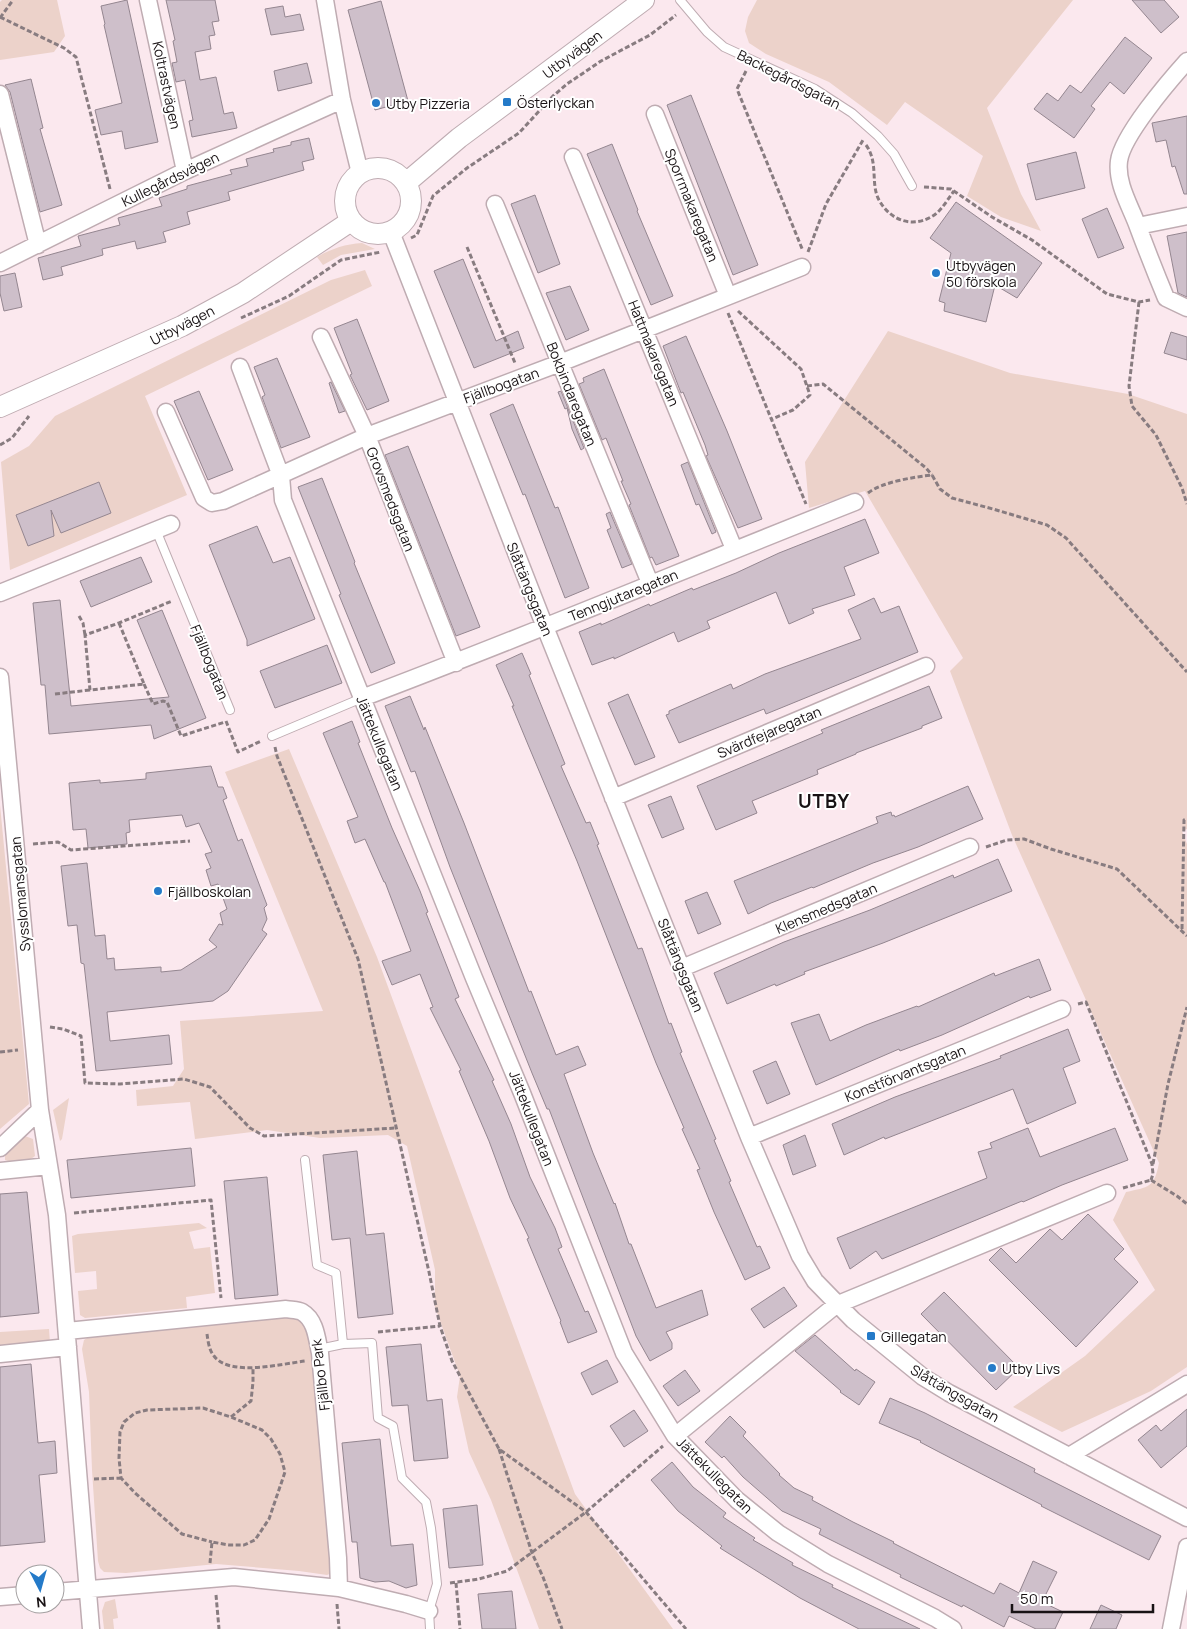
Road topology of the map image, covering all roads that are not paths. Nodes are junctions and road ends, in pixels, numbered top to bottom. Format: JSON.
{"nodes":[{"id":1,"x":148,"y":0,"type":"edge"},
{"id":2,"x":644,"y":0,"type":"edge"},
{"id":3,"x":680,"y":0,"type":"edge"},
{"id":4,"x":329,"y":1,"type":"edge"},
{"id":5,"x":1187,"y":61,"type":"edge"},
{"id":6,"x":0,"y":94,"type":"edge"},
{"id":7,"x":342,"y":100,"type":"junction"},
{"id":8,"x":655,"y":114,"type":"dead end"},
{"id":9,"x":573,"y":157,"type":"dead end"},
{"id":10,"x":185,"y":171,"type":"junction"},
{"id":11,"x":360,"y":173,"type":"junction"},
{"id":12,"x":406,"y":183,"type":"junction"},
{"id":13,"x":912,"y":186,"type":"road end"},
{"id":14,"x":495,"y":204,"type":"dead end"},
{"id":15,"x":1187,"y":216,"type":"edge"},
{"id":16,"x":352,"y":221,"type":"junction"},
{"id":17,"x":1138,"y":226,"type":"junction"},
{"id":18,"x":390,"y":232,"type":"junction"},
{"id":19,"x":38,"y":245,"type":"junction"},
{"id":20,"x":0,"y":263,"type":"edge"},
{"id":21,"x":803,"y":263,"type":"road end"},
{"id":22,"x":728,"y":296,"type":"junction"},
{"id":23,"x":1187,"y":308,"type":"edge"},
{"id":24,"x":645,"y":330,"type":"junction"},
{"id":25,"x":321,"y":337,"type":"dead end"},
{"id":26,"x":560,"y":363,"type":"junction"},
{"id":27,"x":240,"y":367,"type":"dead end"},
{"id":28,"x":456,"y":401,"type":"junction"},
{"id":29,"x":0,"y":407,"type":"edge"},
{"id":30,"x":166,"y":412,"type":"dead end"},
{"id":31,"x":367,"y":436,"type":"junction"},
{"id":32,"x":281,"y":476,"type":"junction"},
{"id":33,"x":855,"y":502,"type":"road end"},
{"id":34,"x":164,"y":527,"type":"joint"},
{"id":35,"x":734,"y":550,"type":"junction"},
{"id":36,"x":650,"y":583,"type":"junction"},
{"id":37,"x":0,"y":593,"type":"edge"},
{"id":38,"x":545,"y":627,"type":"junction"},
{"id":39,"x":456,"y":663,"type":"junction"},
{"id":40,"x":926,"y":666,"type":"dead end"},
{"id":41,"x":0,"y":677,"type":"edge"},
{"id":42,"x":362,"y":698,"type":"junction"},
{"id":43,"x":230,"y":710,"type":"road end"},
{"id":44,"x":272,"y":736,"type":"road end"},
{"id":45,"x":613,"y":798,"type":"junction"},
{"id":46,"x":970,"y":847,"type":"road end"},
{"id":47,"x":682,"y":968,"type":"junction"},
{"id":48,"x":1062,"y":1009,"type":"road end"},
{"id":49,"x":40,"y":1110,"type":"junction"},
{"id":50,"x":749,"y":1137,"type":"junction"},
{"id":51,"x":0,"y":1148,"type":"edge"},
{"id":52,"x":305,"y":1160,"type":"dead end"},
{"id":53,"x":49,"y":1166,"type":"junction"},
{"id":54,"x":0,"y":1171,"type":"edge"},
{"id":55,"x":1107,"y":1193,"type":"road end"},
{"id":56,"x":836,"y":1305,"type":"junction"},
{"id":57,"x":68,"y":1339,"type":"junction"},
{"id":58,"x":343,"y":1344,"type":"junction"},
{"id":59,"x":0,"y":1354,"type":"edge"},
{"id":60,"x":320,"y":1354,"type":"junction"},
{"id":61,"x":1187,"y":1384,"type":"edge"},
{"id":62,"x":675,"y":1436,"type":"junction"},
{"id":63,"x":1069,"y":1456,"type":"junction"},
{"id":64,"x":1187,"y":1518,"type":"edge"},
{"id":65,"x":1187,"y":1547,"type":"edge"},
{"id":66,"x":88,"y":1588,"type":"junction"},
{"id":67,"x":339,"y":1588,"type":"junction"},
{"id":68,"x":65,"y":1591,"type":"edge"},
{"id":69,"x":15,"y":1596,"type":"edge"},
{"id":70,"x":0,"y":1597,"type":"edge"},
{"id":71,"x":429,"y":1611,"type":"junction"},
{"id":72,"x":91,"y":1629,"type":"edge"},
{"id":73,"x":430,"y":1629,"type":"edge"},
{"id":74,"x":953,"y":1629,"type":"edge"},
{"id":75,"x":1171,"y":1629,"type":"edge"}],
"edges":[{"from":1,"to":10,"type":"street","name":"Koltrastvägen"},
{"from":2,"to":12,"type":"street","name":"Utbyvägen"},
{"from":3,"to":13,"type":"lane","name":"Backegårdsgatan"},
{"from":4,"to":7,"type":"street"},
{"from":5,"to":17,"type":"street"},
{"from":6,"to":19,"type":"street"},
{"from":7,"to":10,"type":"street","name":"Kullegårdsvägen"},
{"from":7,"to":11,"type":"street"},
{"from":8,"to":22,"type":"street","name":"Sporrmakaregatan"},
{"from":9,"to":24,"type":"street","name":"Hattmakaregatan"},
{"from":10,"to":19,"type":"street","name":"Kullegårdsvägen"},
{"from":11,"to":12,"type":"street"},
{"from":11,"to":16,"type":"street"},
{"from":12,"to":18,"type":"street"},
{"from":14,"to":26,"type":"street","name":"Bokbindaregatan"},
{"from":15,"to":17,"type":"street"},
{"from":16,"to":18,"type":"street"},
{"from":16,"to":29,"type":"street","name":"Utbyvägen"},
{"from":17,"to":23,"type":"street"},
{"from":18,"to":28,"type":"street","name":"Slåttängsgatan"},
{"from":19,"to":20,"type":"street","name":"Kullegårdsvägen"},
{"from":21,"to":22,"type":"street","name":"Fjällbogatan"},
{"from":22,"to":24,"type":"street","name":"Fjällbogatan"},
{"from":24,"to":26,"type":"street","name":"Fjällbogatan"},
{"from":24,"to":35,"type":"street","name":"Hattmakaregatan"},
{"from":25,"to":31,"type":"street","name":"Grovsmedsgatan"},
{"from":26,"to":28,"type":"street","name":"Fjällbogatan"},
{"from":26,"to":36,"type":"street","name":"Bokbindaregatan"},
{"from":27,"to":32,"type":"street","name":"Jättekullegatan"},
{"from":28,"to":31,"type":"street","name":"Fjällbogatan"},
{"from":28,"to":38,"type":"street","name":"Slåttängsgatan"},
{"from":30,"to":32,"type":"street","name":"Fjällbogatan"},
{"from":31,"to":32,"type":"street","name":"Fjällbogatan"},
{"from":31,"to":39,"type":"street","name":"Grovsmedsgatan"},
{"from":32,"to":42,"type":"street","name":"Jättekullegatan"},
{"from":33,"to":35,"type":"street","name":"Tenngjutaregatan"},
{"from":34,"to":37,"type":"street","name":"Fjällbogatan"},
{"from":34,"to":43,"type":"lane","name":"Fjällbogatan"},
{"from":35,"to":36,"type":"street","name":"Tenngjutaregatan"},
{"from":36,"to":38,"type":"street","name":"Tenngjutaregatan"},
{"from":38,"to":39,"type":"street","name":"Tenngjutaregatan"},
{"from":38,"to":45,"type":"street","name":"Slåttängsgatan"},
{"from":39,"to":42,"type":"street","name":"Tenngjutaregatan"},
{"from":40,"to":45,"type":"street","name":"Svärdfejaregatan"},
{"from":41,"to":49,"type":"street","name":"Sysslomansgatan"},
{"from":42,"to":44,"type":"lane"},
{"from":42,"to":62,"type":"street","name":"Jättekullegatan"},
{"from":45,"to":47,"type":"street","name":"Slåttängsgatan"},
{"from":46,"to":47,"type":"street","name":"Klensmedsgatan"},
{"from":47,"to":50,"type":"street","name":"Slåttängsgatan"},
{"from":48,"to":50,"type":"street","name":"Konstförvantsgatan"},
{"from":49,"to":51,"type":"street"},
{"from":49,"to":53,"type":"street","name":"Sysslomansgatan"},
{"from":50,"to":56,"type":"street","name":"Slåttängsgatan"},
{"from":52,"to":58,"type":"lane"},
{"from":53,"to":54,"type":"street"},
{"from":53,"to":57,"type":"street","name":"Sysslomansgatan"},
{"from":55,"to":56,"type":"street"},
{"from":56,"to":62,"type":"street"},
{"from":56,"to":63,"type":"street","name":"Slåttängsgatan"},
{"from":57,"to":59,"type":"street","name":"Fjällbo Park"},
{"from":57,"to":60,"type":"street","name":"Fjällbo Park"},
{"from":57,"to":66,"type":"street"},
{"from":58,"to":60,"type":"lane"},
{"from":58,"to":71,"type":"lane"},
{"from":60,"to":67,"type":"street","name":"Fjällbo Park"},
{"from":61,"to":63,"type":"street"},
{"from":62,"to":74,"type":"street","name":"Jättekullegatan"},
{"from":63,"to":64,"type":"street","name":"Slåttängsgatan"},
{"from":65,"to":75,"type":"street"},
{"from":66,"to":67,"type":"street"},
{"from":66,"to":68,"type":"street"},
{"from":66,"to":72,"type":"street"},
{"from":67,"to":71,"type":"street"},
{"from":69,"to":70,"type":"street"},
{"from":71,"to":73,"type":"lane"}]}
